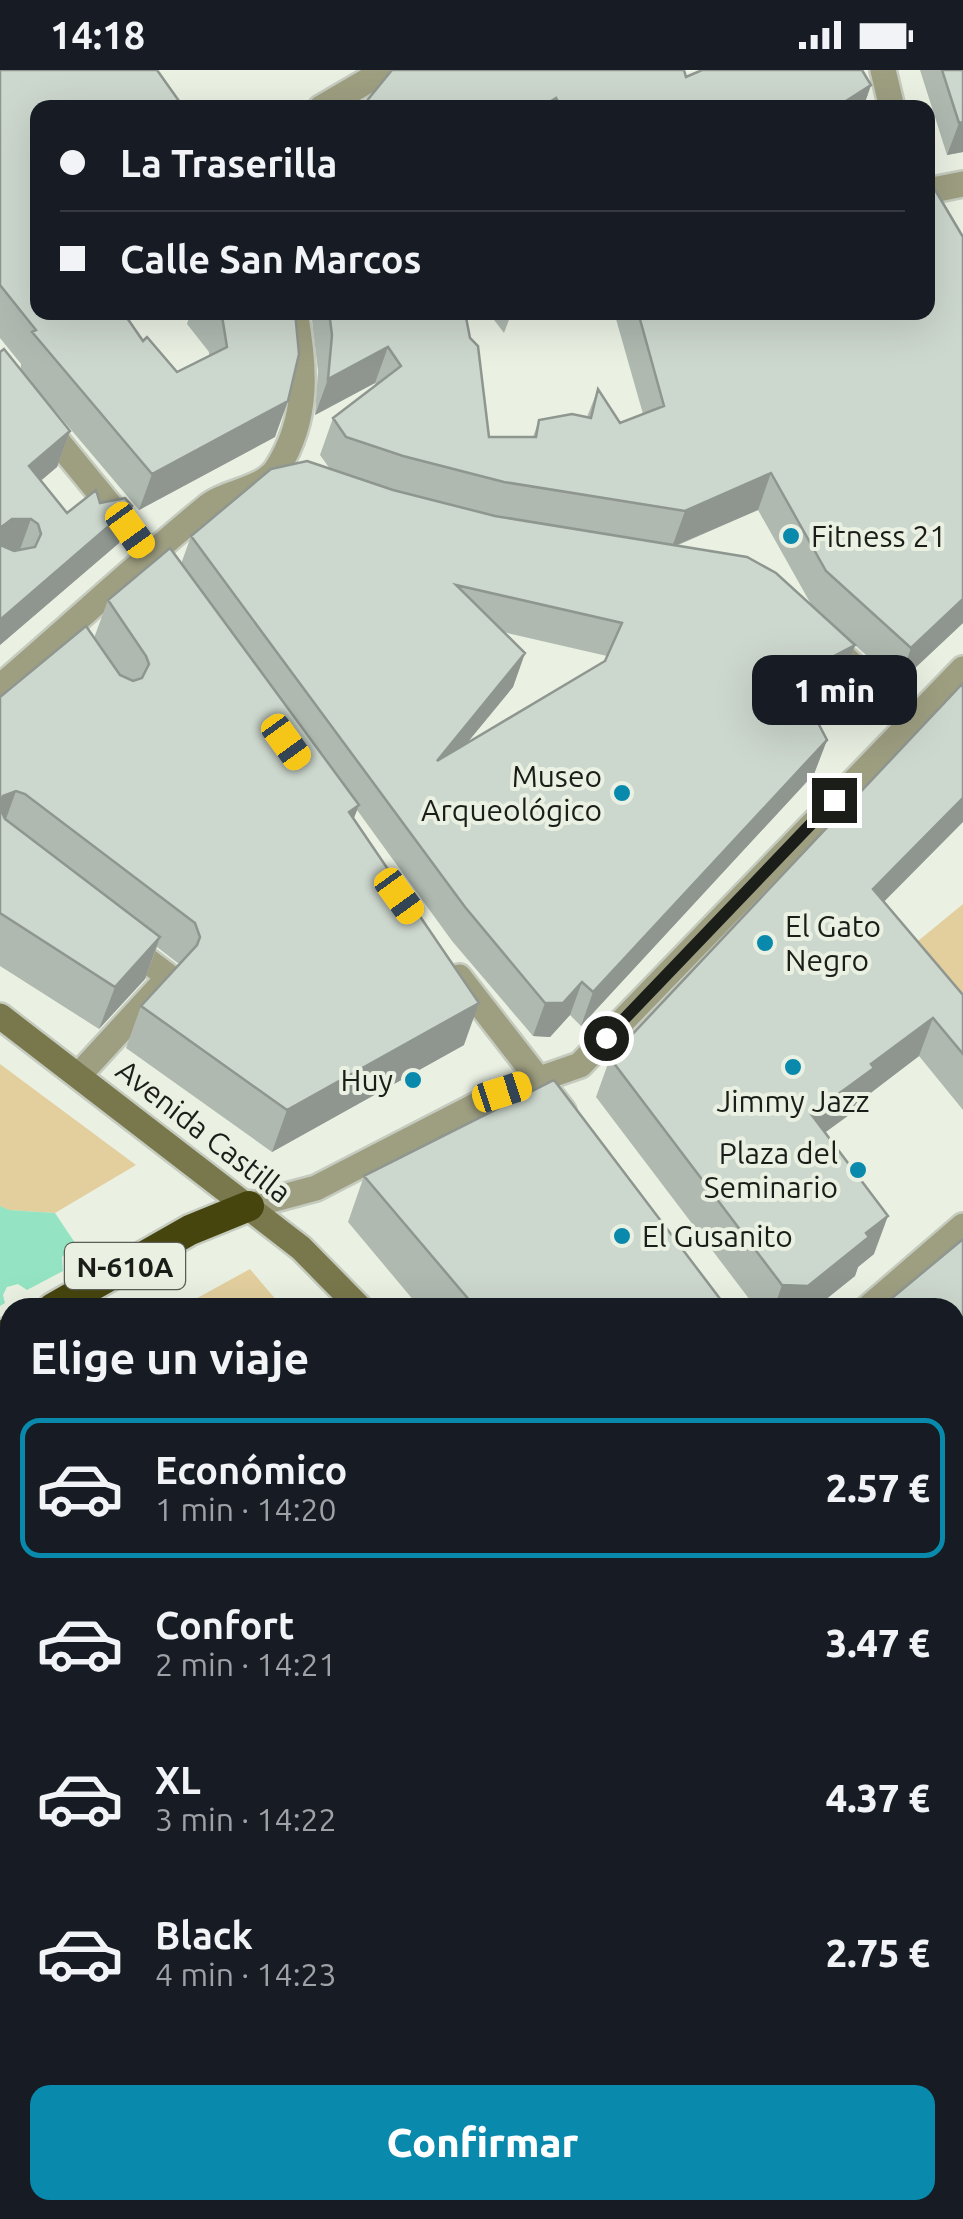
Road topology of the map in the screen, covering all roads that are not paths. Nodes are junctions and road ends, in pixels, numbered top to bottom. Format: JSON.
{"nodes":[{"id":1,"x":386,"y":70,"type":"edge"},
{"id":2,"x":883,"y":70,"type":"edge"},
{"id":3,"x":335,"y":100,"type":"edge"},
{"id":4,"x":890,"y":100,"type":"edge"},
{"id":5,"x":963,"y":184,"type":"edge"},
{"id":6,"x":935,"y":198,"type":"edge"},
{"id":7,"x":296,"y":320,"type":"edge"},
{"id":8,"x":0,"y":371,"type":"edge"},
{"id":9,"x":148,"y":555,"type":"junction"},
{"id":10,"x":184,"y":604,"type":"edge"},
{"id":11,"x":802,"y":619,"type":"edge"},
{"id":12,"x":963,"y":668,"type":"edge"},
{"id":13,"x":0,"y":687,"type":"edge"},
{"id":14,"x":912,"y":720,"type":"junction"},
{"id":15,"x":108,"y":930,"type":"edge"},
{"id":16,"x":442,"y":954,"type":"edge"},
{"id":17,"x":0,"y":1016,"type":"edge"},
{"id":18,"x":80,"y":1075,"type":"junction"},
{"id":19,"x":536,"y":1080,"type":"junction"},
{"id":20,"x":579,"y":1133,"type":"edge"},
{"id":21,"x":249,"y":1206,"type":"junction"},
{"id":22,"x":963,"y":1226,"type":"edge"},
{"id":23,"x":70,"y":1298,"type":"edge"},
{"id":24,"x":350,"y":1298,"type":"edge"},
{"id":25,"x":880,"y":1298,"type":"edge"}],
"edges":[{"from":1,"to":3,"type":"street"},
{"from":2,"to":4,"type":"street"},
{"from":5,"to":6,"type":"street"},
{"from":7,"to":9,"type":"street"},
{"from":8,"to":9,"type":"street"},
{"from":9,"to":10,"type":"street"},
{"from":9,"to":13,"type":"street"},
{"from":11,"to":14,"type":"street"},
{"from":12,"to":14,"type":"street"},
{"from":14,"to":19,"type":"street"},
{"from":15,"to":18,"type":"street"},
{"from":16,"to":19,"type":"street"},
{"from":17,"to":18,"type":"main road","name":"Avenida Castilla"},
{"from":18,"to":21,"type":"main road","name":"Avenida Castilla"},
{"from":19,"to":20,"type":"street"},
{"from":19,"to":21,"type":"street"},
{"from":21,"to":23,"type":"highway","number":"N-610A"},
{"from":21,"to":24,"type":"main road","name":"Avenida Castilla"},
{"from":22,"to":25,"type":"street"}]}
